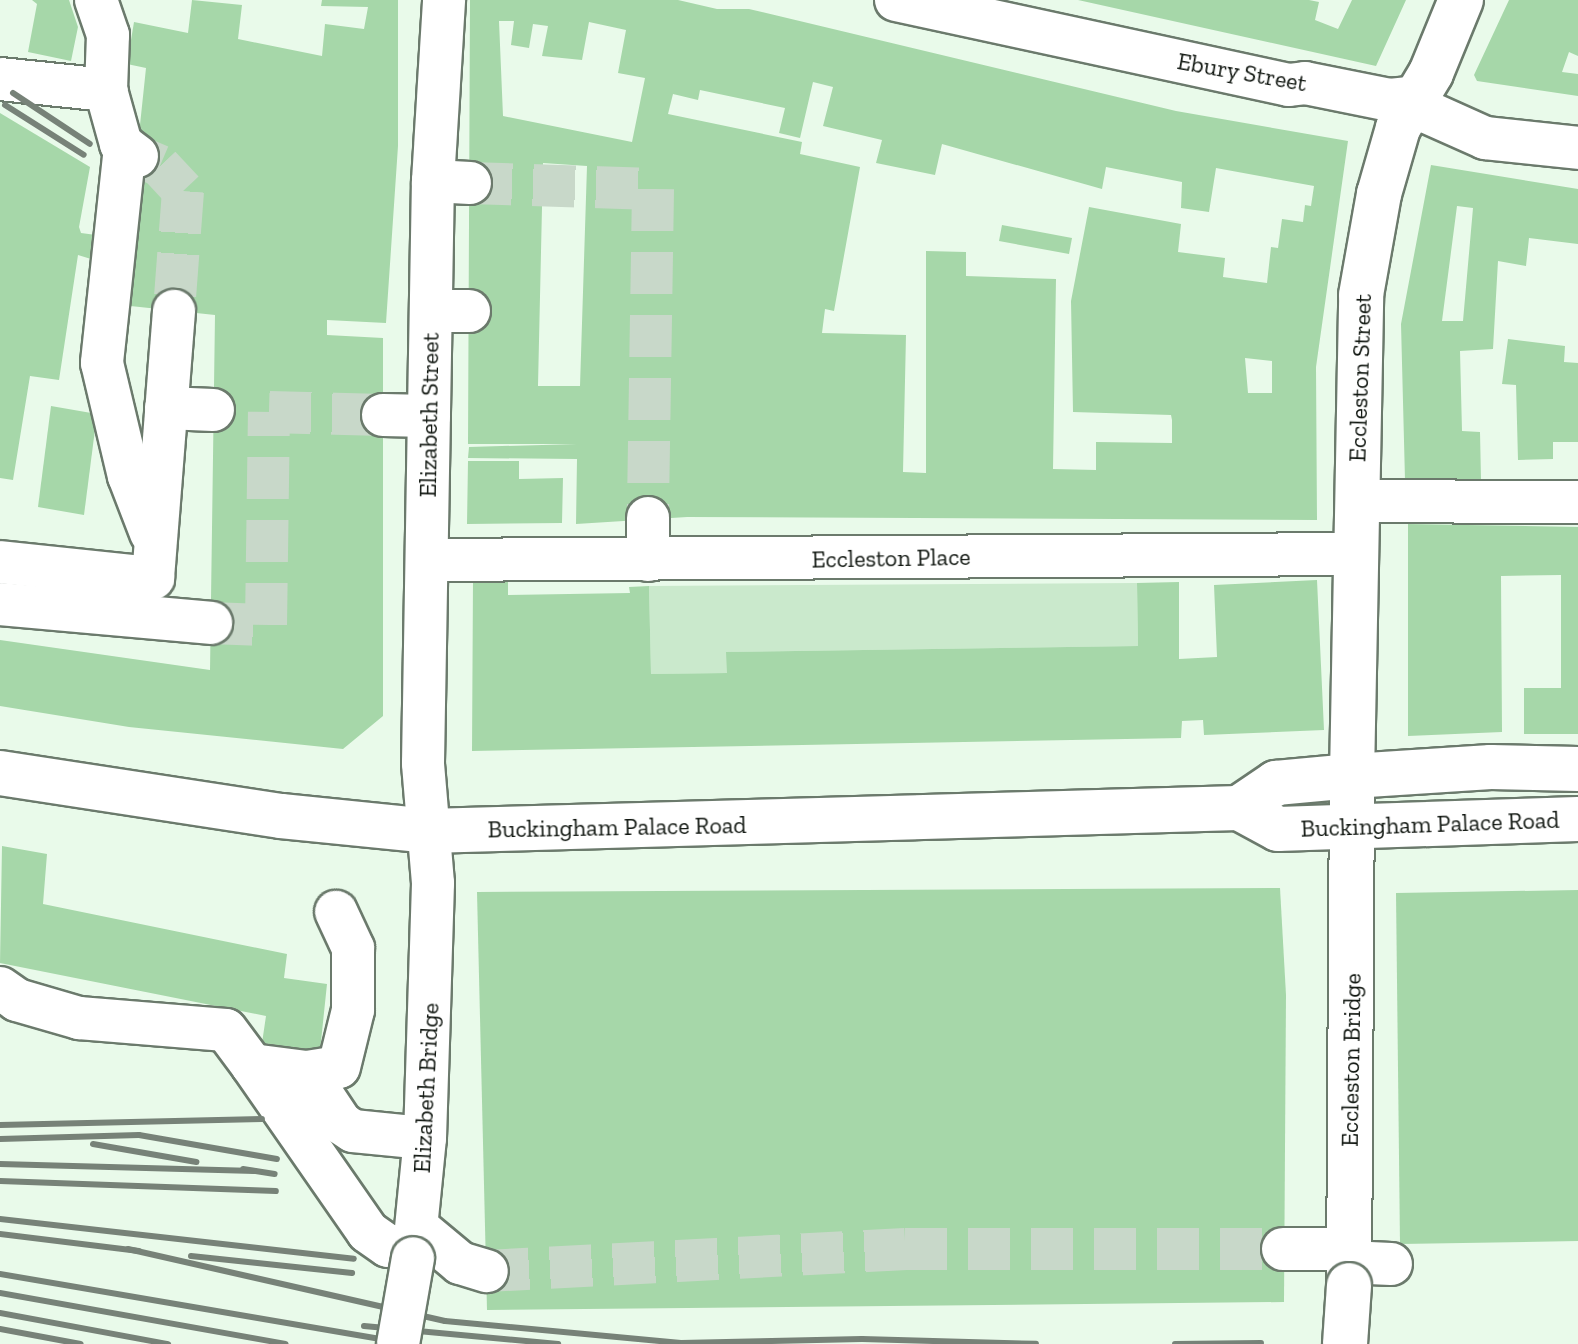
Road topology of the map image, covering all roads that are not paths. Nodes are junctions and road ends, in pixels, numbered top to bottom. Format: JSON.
{"nodes":[{"id":1,"x":96,"y":0,"type":"edge"},
{"id":2,"x":444,"y":0,"type":"edge"},
{"id":3,"x":896,"y":0,"type":"edge"},
{"id":4,"x":1461,"y":0,"type":"edge"},
{"id":5,"x":0,"y":79,"type":"edge"},
{"id":6,"x":106,"y":90,"type":"junction"},
{"id":7,"x":1417,"y":97,"type":"junction"},
{"id":8,"x":1578,"y":148,"type":"edge"},
{"id":9,"x":174,"y":311,"type":"tunnel mouth"},
{"id":10,"x":166,"y":408,"type":"junction"},
{"id":11,"x":213,"y":410,"type":"dead end"},
{"id":12,"x":383,"y":415,"type":"tunnel mouth"},
{"id":13,"x":429,"y":416,"type":"junction"},
{"id":14,"x":1357,"y":501,"type":"junction"},
{"id":15,"x":1578,"y":502,"type":"edge"},
{"id":16,"x":648,"y":518,"type":"tunnel mouth"},
{"id":17,"x":156,"y":545,"type":"junction"},
{"id":18,"x":1354,"y":554,"type":"junction"},
{"id":19,"x":427,"y":560,"type":"junction"},
{"id":20,"x":648,"y":560,"type":"junction"},
{"id":21,"x":0,"y":562,"type":"edge"},
{"id":22,"x":0,"y":604,"type":"edge"},
{"id":23,"x":211,"y":623,"type":"tunnel mouth"},
{"id":24,"x":1578,"y":769,"type":"edge"},
{"id":25,"x":0,"y":773,"type":"edge"},
{"id":26,"x":1352,"y":776,"type":"junction"},
{"id":27,"x":1239,"y":808,"type":"junction"},
{"id":28,"x":1578,"y":819,"type":"edge"},
{"id":29,"x":1354,"y":828,"type":"junction"},
{"id":30,"x":428,"y":831,"type":"junction"},
{"id":31,"x":336,"y":912,"type":"dead end"},
{"id":32,"x":0,"y":988,"type":"edge"},
{"id":33,"x":252,"y":1065,"type":"junction"},
{"id":34,"x":307,"y":1072,"type":"junction"},
{"id":35,"x":425,"y":1138,"type":"junction"},
{"id":36,"x":415,"y":1244,"type":"junction"},
{"id":37,"x":1283,"y":1249,"type":"tunnel mouth"},
{"id":38,"x":1359,"y":1265,"type":"junction"},
{"id":39,"x":487,"y":1271,"type":"tunnel mouth"},
{"id":40,"x":398,"y":1344,"type":"edge"},
{"id":41,"x":1345,"y":1344,"type":"edge"}],
"edges":[{"from":1,"to":6,"type":"street"},
{"from":2,"to":13,"type":"street","name":"Elizabeth Street"},
{"from":3,"to":7,"type":"street","name":"Ebury Street"},
{"from":4,"to":7,"type":"main road","name":"Eccleston Street"},
{"from":5,"to":6,"type":"street"},
{"from":6,"to":17,"type":"street"},
{"from":7,"to":8,"type":"street"},
{"from":7,"to":14,"type":"main road","name":"Eccleston Street"},
{"from":9,"to":10,"type":"street"},
{"from":10,"to":11,"type":"street"},
{"from":10,"to":17,"type":"street"},
{"from":12,"to":13,"type":"street"},
{"from":13,"to":19,"type":"street","name":"Elizabeth Street"},
{"from":14,"to":15,"type":"street"},
{"from":14,"to":18,"type":"main road","name":"Eccleston Street"},
{"from":16,"to":20,"type":"street"},
{"from":17,"to":21,"type":"street"},
{"from":18,"to":20,"type":"street","name":"Eccleston Place"},
{"from":18,"to":26,"type":"main road","name":"Eccleston Street"},
{"from":19,"to":20,"type":"street","name":"Eccleston Place"},
{"from":19,"to":30,"type":"street","name":"Elizabeth Street"},
{"from":22,"to":23,"type":"street"},
{"from":24,"to":26,"type":"main road","name":"Buckingham Palace Road"},
{"from":25,"to":30,"type":"main road","name":"Buckingham Palace Road"},
{"from":26,"to":27,"type":"main road","name":"Buckingham Palace Road"},
{"from":26,"to":29,"type":"main road","name":"Eccleston Bridge"},
{"from":27,"to":29,"type":"main road","name":"Buckingham Palace Road"},
{"from":27,"to":30,"type":"main road","name":"Buckingham Palace Road"},
{"from":28,"to":29,"type":"main road","name":"Buckingham Palace Road"},
{"from":29,"to":38,"type":"main road","name":"Eccleston Bridge"},
{"from":30,"to":35,"type":"street","name":"Elizabeth Bridge"},
{"from":31,"to":34,"type":"street"},
{"from":32,"to":33,"type":"street"},
{"from":33,"to":34,"type":"street"},
{"from":33,"to":36,"type":"street"},
{"from":34,"to":35,"type":"street"},
{"from":35,"to":36,"type":"street","name":"Elizabeth Bridge"},
{"from":36,"to":39,"type":"street"},
{"from":36,"to":40,"type":"street","name":"Elizabeth Bridge","bridge":true},
{"from":37,"to":38,"type":"street"},
{"from":38,"to":41,"type":"main road","name":"Eccleston Bridge","bridge":true}]}
